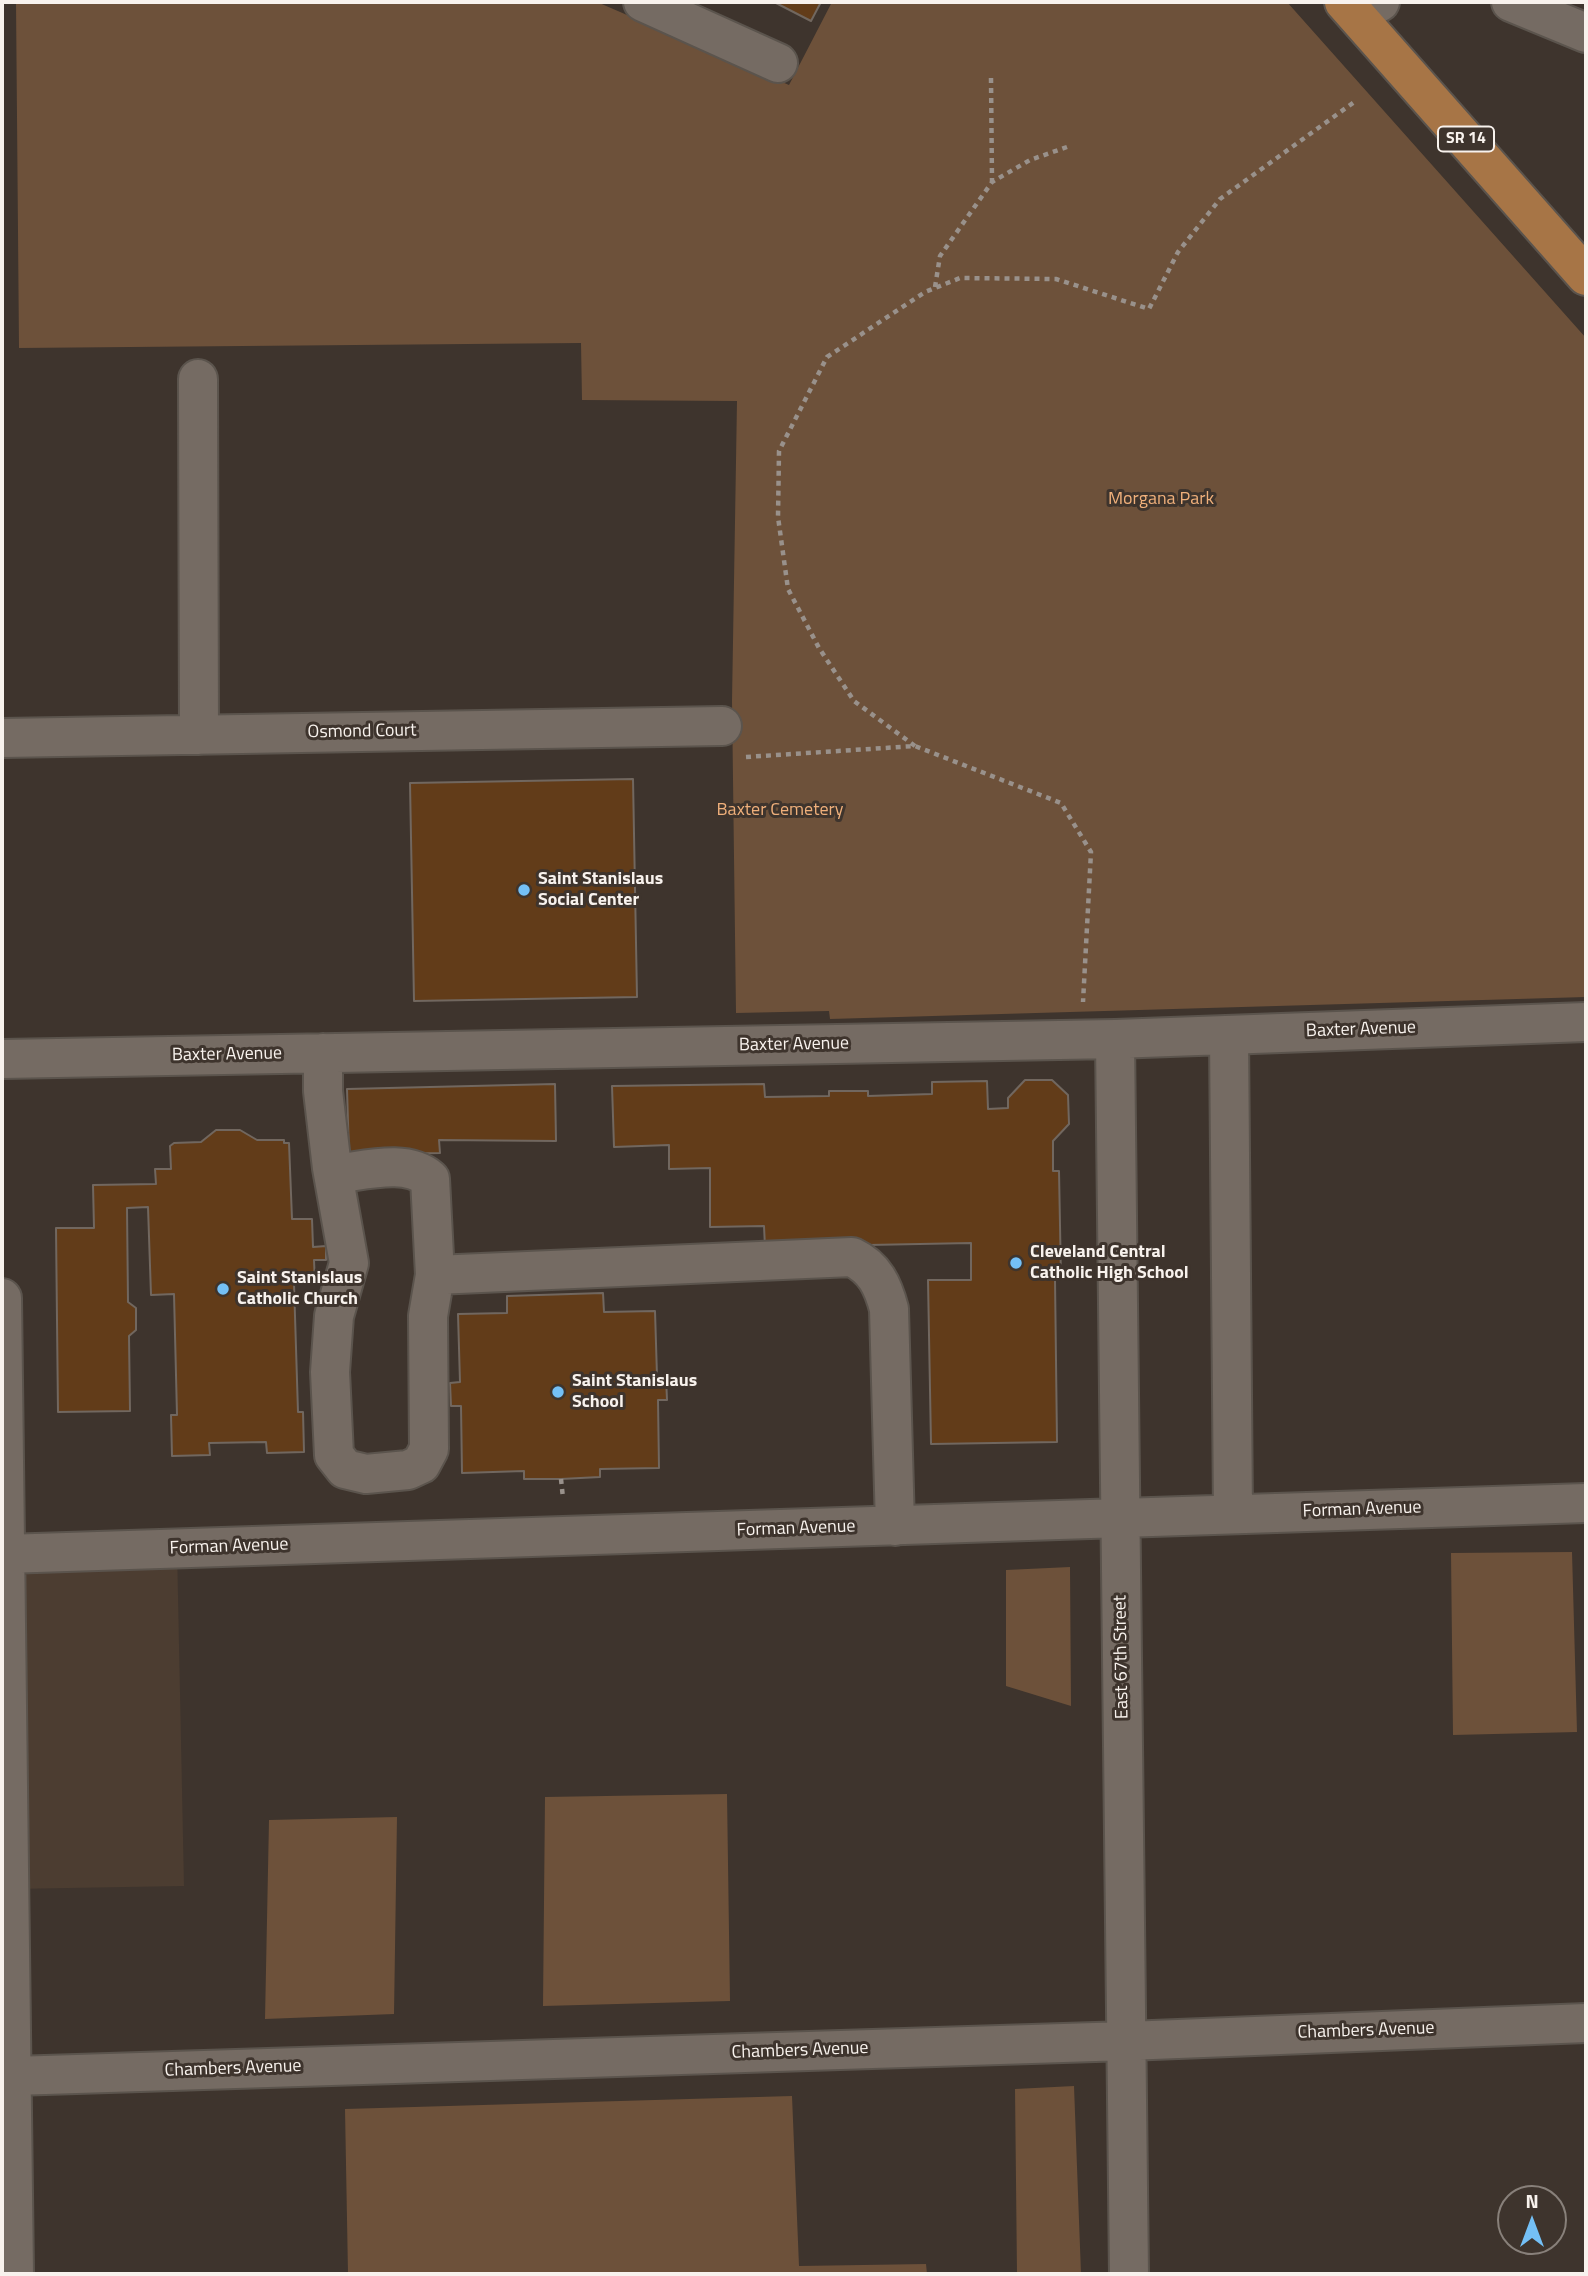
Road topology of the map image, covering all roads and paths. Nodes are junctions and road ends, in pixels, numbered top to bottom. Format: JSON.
{"nodes":[{"id":1,"x":643,"y":2,"type":"edge"},
{"id":2,"x":1511,"y":2,"type":"edge"},
{"id":3,"x":1360,"y":6,"type":"edge"},
{"id":4,"x":1576,"y":20,"type":"edge"},
{"id":5,"x":778,"y":63,"type":"dead end"},
{"id":6,"x":991,"y":78,"type":"dead end"},
{"id":7,"x":1357,"y":100,"type":"dead end"},
{"id":8,"x":1067,"y":147,"type":"dead end"},
{"id":9,"x":992,"y":182,"type":"junction"},
{"id":10,"x":1586,"y":276,"type":"edge"},
{"id":11,"x":935,"y":288,"type":"junction"},
{"id":12,"x":198,"y":379,"type":"dead end"},
{"id":13,"x":199,"y":735,"type":"junction"},
{"id":14,"x":2,"y":738,"type":"edge"},
{"id":15,"x":728,"y":742,"type":"joint"},
{"id":16,"x":915,"y":746,"type":"junction"},
{"id":17,"x":1083,"y":1010,"type":"dead end"},
{"id":18,"x":1586,"y":1022,"type":"edge"},
{"id":19,"x":1229,"y":1035,"type":"junction"},
{"id":20,"x":1115,"y":1039,"type":"junction"},
{"id":21,"x":323,"y":1053,"type":"junction"},
{"id":22,"x":2,"y":1059,"type":"edge"},
{"id":23,"x":334,"y":1174,"type":"junction"},
{"id":24,"x":435,"y":1275,"type":"junction"},
{"id":25,"x":2,"y":1298,"type":"edge"},
{"id":26,"x":561,"y":1479,"type":"dead end"},
{"id":27,"x":3,"y":1494,"type":"edge"},
{"id":28,"x":564,"y":1503,"type":"dead end"},
{"id":29,"x":1586,"y":1503,"type":"edge"},
{"id":30,"x":1233,"y":1514,"type":"junction"},
{"id":31,"x":1120,"y":1518,"type":"junction"},
{"id":32,"x":895,"y":1526,"type":"junction"},
{"id":33,"x":5,"y":1554,"type":"junction"},
{"id":34,"x":1586,"y":2022,"type":"edge"},
{"id":35,"x":7,"y":2026,"type":"edge"},
{"id":36,"x":1128,"y":2041,"type":"junction"},
{"id":37,"x":13,"y":2076,"type":"junction"},
{"id":38,"x":14,"y":2274,"type":"edge"},
{"id":39,"x":1129,"y":2274,"type":"edge"}],
"edges":[{"from":1,"to":5,"type":"street"},
{"from":2,"to":4,"type":"street"},
{"from":3,"to":10,"type":"main road","number":"SR 14"},
{"from":6,"to":9,"type":"path"},
{"from":7,"to":11,"type":"path"},
{"from":8,"to":9,"type":"path"},
{"from":9,"to":11,"type":"path"},
{"from":11,"to":16,"type":"path"},
{"from":12,"to":13,"type":"street"},
{"from":13,"to":14,"type":"street","name":"Osmond Court"},
{"from":13,"to":15,"type":"street","name":"Osmond Court"},
{"from":15,"to":16,"type":"path"},
{"from":16,"to":17,"type":"path"},
{"from":18,"to":19,"type":"street","name":"Baxter Avenue"},
{"from":19,"to":20,"type":"street","name":"Baxter Avenue"},
{"from":19,"to":30,"type":"street"},
{"from":20,"to":21,"type":"street","name":"Baxter Avenue"},
{"from":20,"to":31,"type":"street","name":"East 67th Street"},
{"from":21,"to":22,"type":"street","name":"Baxter Avenue"},
{"from":21,"to":23,"type":"street"},
{"from":23,"to":24,"type":"street"},
{"from":23,"to":24,"type":"street"},
{"from":24,"to":32,"type":"street"},
{"from":25,"to":27,"type":"street"},
{"from":26,"to":28,"type":"path"},
{"from":27,"to":33,"type":"street"},
{"from":29,"to":30,"type":"street","name":"Forman Avenue"},
{"from":30,"to":31,"type":"street","name":"Forman Avenue"},
{"from":31,"to":32,"type":"street","name":"Forman Avenue"},
{"from":31,"to":36,"type":"street","name":"East 67th Street"},
{"from":32,"to":33,"type":"street","name":"Forman Avenue"},
{"from":33,"to":35,"type":"street"},
{"from":34,"to":36,"type":"street","name":"Chambers Avenue"},
{"from":35,"to":37,"type":"street"},
{"from":36,"to":37,"type":"street","name":"Chambers Avenue"},
{"from":36,"to":39,"type":"street","name":"East 67th Street"},
{"from":37,"to":38,"type":"street"}]}
